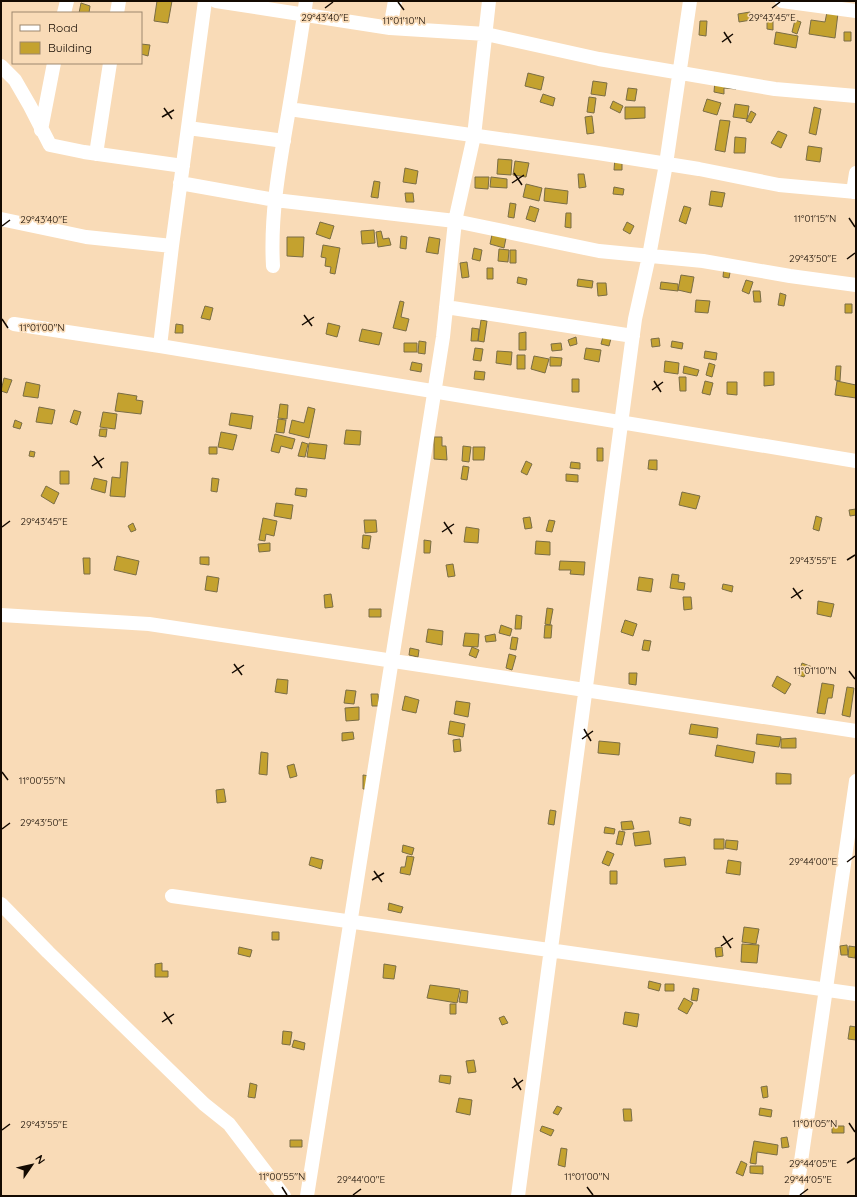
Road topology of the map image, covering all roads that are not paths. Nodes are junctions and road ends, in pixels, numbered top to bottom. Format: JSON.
{"nodes":[{"id":1,"x":67,"y":1,"type":"edge"},
{"id":2,"x":119,"y":1,"type":"edge"},
{"id":3,"x":205,"y":1,"type":"edge"},
{"id":4,"x":216,"y":1,"type":"edge"},
{"id":5,"x":394,"y":1,"type":"edge"},
{"id":6,"x":489,"y":1,"type":"edge"},
{"id":7,"x":690,"y":1,"type":"edge"},
{"id":8,"x":782,"y":1,"type":"edge"},
{"id":9,"x":305,"y":8,"type":"edge"},
{"id":10,"x":856,"y":10,"type":"edge"},
{"id":11,"x":64,"y":12,"type":"edge"},
{"id":12,"x":117,"y":12,"type":"edge"},
{"id":13,"x":390,"y":28,"type":"junction"},
{"id":14,"x":486,"y":34,"type":"junction"},
{"id":15,"x":54,"y":64,"type":"edge"},
{"id":16,"x":110,"y":64,"type":"edge"},
{"id":17,"x":1,"y":66,"type":"edge"},
{"id":18,"x":679,"y":73,"type":"junction"},
{"id":19,"x":856,"y":96,"type":"edge"},
{"id":20,"x":289,"y":109,"type":"junction"},
{"id":21,"x":188,"y":128,"type":"junction"},
{"id":22,"x":41,"y":130,"type":"junction"},
{"id":23,"x":474,"y":136,"type":"junction"},
{"id":24,"x":284,"y":141,"type":"junction"},
{"id":25,"x":96,"y":154,"type":"junction"},
{"id":26,"x":666,"y":164,"type":"junction"},
{"id":27,"x":183,"y":166,"type":"junction"},
{"id":28,"x":856,"y":173,"type":"edge"},
{"id":29,"x":180,"y":183,"type":"junction"},
{"id":30,"x":855,"y":192,"type":"edge"},
{"id":31,"x":275,"y":200,"type":"junction"},
{"id":32,"x":1,"y":219,"type":"edge"},
{"id":33,"x":455,"y":221,"type":"junction"},
{"id":34,"x":172,"y":246,"type":"junction"},
{"id":35,"x":649,"y":256,"type":"junction"},
{"id":36,"x":273,"y":266,"type":"dead end"},
{"id":37,"x":856,"y":285,"type":"edge"},
{"id":38,"x":446,"y":307,"type":"junction"},
{"id":39,"x":14,"y":324,"type":"dead end"},
{"id":40,"x":633,"y":336,"type":"junction"},
{"id":41,"x":160,"y":346,"type":"junction"},
{"id":42,"x":434,"y":392,"type":"junction"},
{"id":43,"x":622,"y":422,"type":"junction"},
{"id":44,"x":856,"y":461,"type":"edge"},
{"id":45,"x":1,"y":615,"type":"edge"},
{"id":46,"x":392,"y":660,"type":"junction"},
{"id":47,"x":586,"y":690,"type":"junction"},
{"id":48,"x":856,"y":731,"type":"edge"},
{"id":49,"x":856,"y":781,"type":"edge"},
{"id":50,"x":172,"y":896,"type":"dead end"},
{"id":51,"x":1,"y":904,"type":"edge"},
{"id":52,"x":350,"y":921,"type":"junction"},
{"id":53,"x":551,"y":950,"type":"junction"},
{"id":54,"x":826,"y":989,"type":"junction"},
{"id":55,"x":856,"y":994,"type":"edge"},
{"id":56,"x":284,"y":1196,"type":"edge"},
{"id":57,"x":307,"y":1196,"type":"edge"},
{"id":58,"x":518,"y":1196,"type":"edge"},
{"id":59,"x":796,"y":1196,"type":"edge"}],
"edges":[{"from":1,"to":11,"type":"street"},
{"from":2,"to":12,"type":"street"},
{"from":3,"to":21,"type":"street"},
{"from":4,"to":9,"type":"street"},
{"from":5,"to":13,"type":"street"},
{"from":6,"to":14,"type":"street"},
{"from":7,"to":18,"type":"street"},
{"from":8,"to":10,"type":"street"},
{"from":9,"to":13,"type":"street"},
{"from":9,"to":20,"type":"street"},
{"from":13,"to":14,"type":"street"},
{"from":14,"to":18,"type":"street"},
{"from":14,"to":23,"type":"street"},
{"from":15,"to":22,"type":"street"},
{"from":16,"to":25,"type":"street"},
{"from":17,"to":22,"type":"street"},
{"from":18,"to":19,"type":"street"},
{"from":18,"to":26,"type":"street"},
{"from":20,"to":23,"type":"street"},
{"from":20,"to":24,"type":"street"},
{"from":21,"to":24,"type":"street"},
{"from":21,"to":27,"type":"street"},
{"from":22,"to":25,"type":"street"},
{"from":23,"to":26,"type":"street"},
{"from":23,"to":33,"type":"street"},
{"from":24,"to":31,"type":"street"},
{"from":25,"to":27,"type":"street"},
{"from":26,"to":30,"type":"street"},
{"from":26,"to":35,"type":"street"},
{"from":27,"to":29,"type":"street"},
{"from":28,"to":30,"type":"street"},
{"from":29,"to":31,"type":"street"},
{"from":29,"to":34,"type":"street"},
{"from":31,"to":33,"type":"street"},
{"from":31,"to":36,"type":"street"},
{"from":32,"to":34,"type":"street"},
{"from":33,"to":35,"type":"street"},
{"from":33,"to":38,"type":"street"},
{"from":34,"to":41,"type":"street"},
{"from":35,"to":37,"type":"street"},
{"from":35,"to":40,"type":"street"},
{"from":38,"to":40,"type":"street"},
{"from":38,"to":42,"type":"street"},
{"from":39,"to":41,"type":"street"},
{"from":40,"to":43,"type":"street"},
{"from":41,"to":42,"type":"street"},
{"from":42,"to":43,"type":"street"},
{"from":42,"to":46,"type":"street"},
{"from":43,"to":44,"type":"street"},
{"from":43,"to":47,"type":"street"},
{"from":45,"to":46,"type":"street"},
{"from":46,"to":47,"type":"street"},
{"from":46,"to":52,"type":"street"},
{"from":47,"to":48,"type":"street"},
{"from":47,"to":53,"type":"street"},
{"from":49,"to":54,"type":"street"},
{"from":50,"to":52,"type":"street"},
{"from":51,"to":56,"type":"street"},
{"from":52,"to":53,"type":"street"},
{"from":52,"to":57,"type":"street"},
{"from":53,"to":54,"type":"street"},
{"from":53,"to":58,"type":"street"},
{"from":54,"to":55,"type":"street"},
{"from":54,"to":59,"type":"street"}]}
